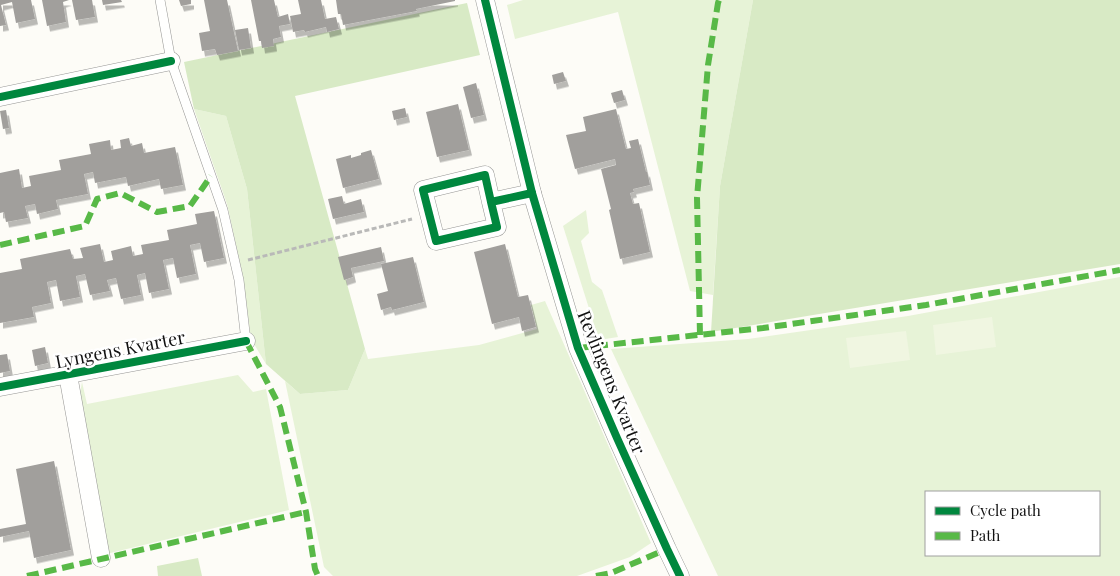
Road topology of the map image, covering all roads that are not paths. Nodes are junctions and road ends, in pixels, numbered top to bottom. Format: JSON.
{"nodes":[{"id":1,"x":160,"y":0,"type":"edge"},
{"id":2,"x":485,"y":0,"type":"edge"},
{"id":3,"x":171,"y":61,"type":"junction"},
{"id":4,"x":0,"y":97,"type":"edge"},
{"id":5,"x":532,"y":193,"type":"junction"},
{"id":6,"x":491,"y":202,"type":"junction"},
{"id":7,"x":246,"y":341,"type":"joint"},
{"id":8,"x":68,"y":375,"type":"junction"},
{"id":9,"x":0,"y":387,"type":"edge"},
{"id":10,"x":101,"y":558,"type":"dead end"},
{"id":11,"x":680,"y":576,"type":"edge"}],
"edges":[{"from":1,"to":3,"type":"lane"},
{"from":2,"to":5,"type":"street","name":"Revlingens Kvarter"},
{"from":3,"to":4,"type":"street"},
{"from":3,"to":7,"type":"lane"},
{"from":5,"to":6,"type":"street"},
{"from":5,"to":11,"type":"street","name":"Revlingens Kvarter"},
{"from":6,"to":6,"type":"street"},
{"from":7,"to":8,"type":"street","name":"Lyngens Kvarter"},
{"from":8,"to":9,"type":"street","name":"Lyngens Kvarter"},
{"from":8,"to":10,"type":"street","name":"Lyngens Kvarter"}]}
